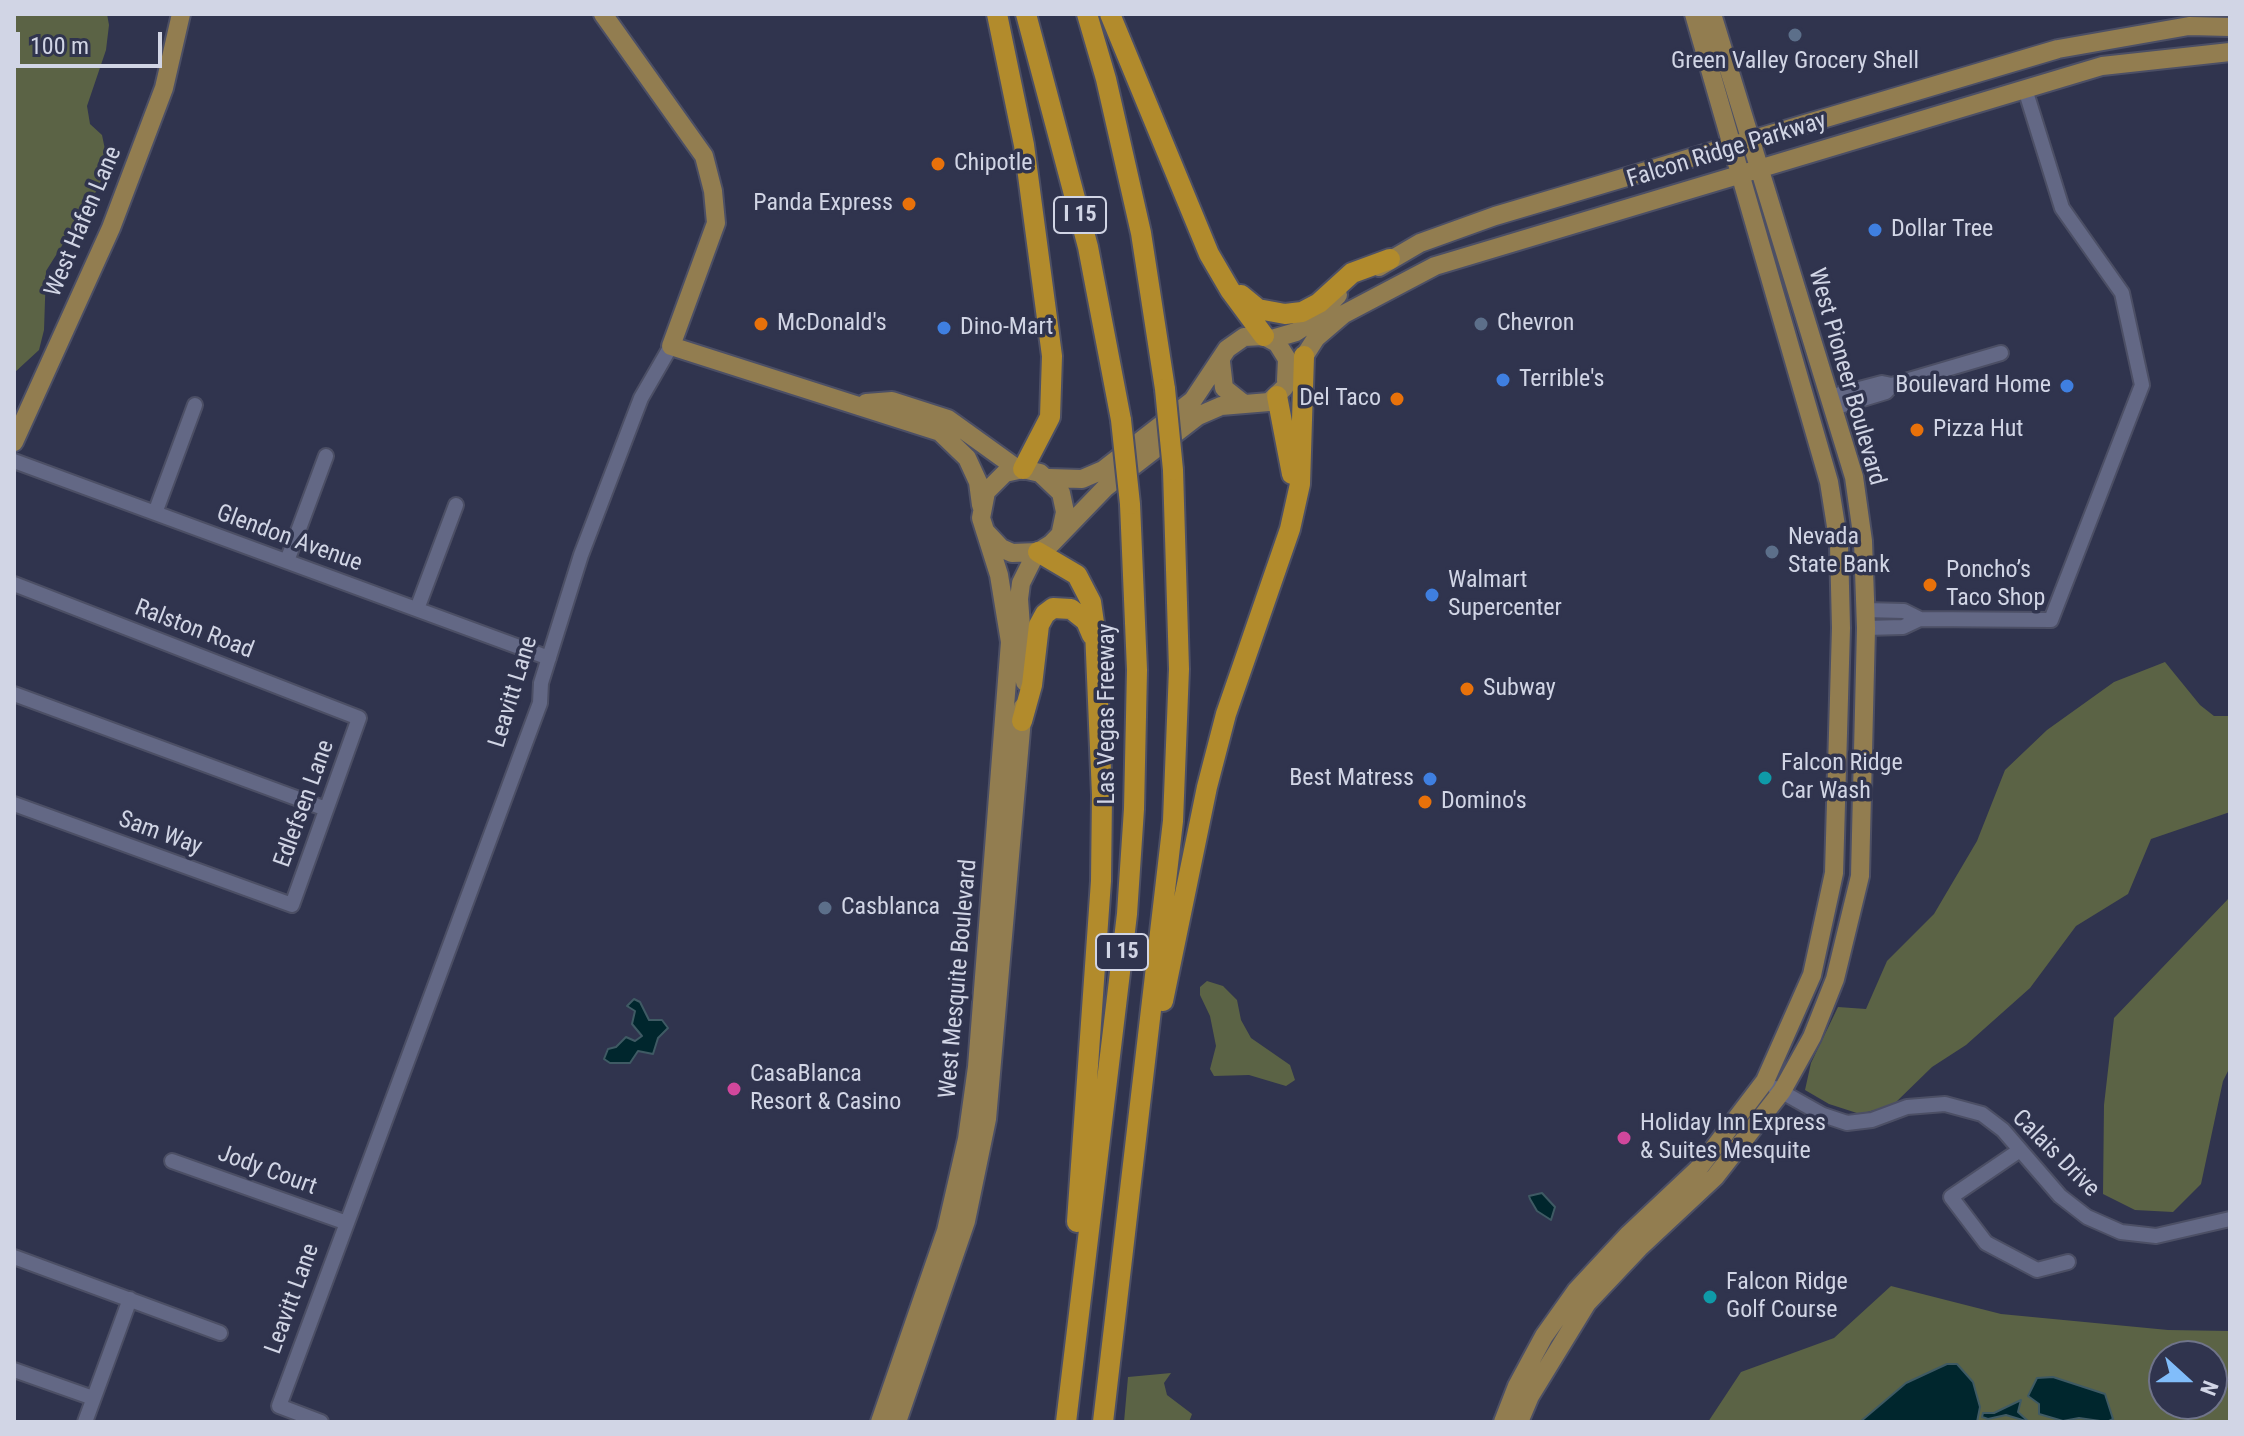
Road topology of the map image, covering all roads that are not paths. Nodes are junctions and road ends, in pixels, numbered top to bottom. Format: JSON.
{"nodes":[{"id":1,"x":181,"y":14,"type":"edge"},
{"id":2,"x":603,"y":14,"type":"edge"},
{"id":3,"x":997,"y":14,"type":"edge"},
{"id":4,"x":1026,"y":14,"type":"edge"},
{"id":5,"x":1087,"y":14,"type":"edge"},
{"id":6,"x":1110,"y":14,"type":"edge"},
{"id":7,"x":1694,"y":14,"type":"edge"},
{"id":8,"x":1712,"y":14,"type":"edge"},
{"id":9,"x":2230,"y":27,"type":"edge"},
{"id":10,"x":2230,"y":52,"type":"edge"},
{"id":11,"x":2025,"y":89,"type":"junction"},
{"id":12,"x":1752,"y":142,"type":"junction"},
{"id":13,"x":1733,"y":147,"type":"junction"},
{"id":14,"x":1750,"y":169,"type":"junction"},
{"id":15,"x":1209,"y":254,"type":"junction"},
{"id":16,"x":1390,"y":259,"type":"junction"},
{"id":17,"x":1268,"y":337,"type":"junction"},
{"id":18,"x":671,"y":346,"type":"junction"},
{"id":19,"x":2001,"y":353,"type":"dead end"},
{"id":20,"x":1304,"y":356,"type":"junction"},
{"id":21,"x":1221,"y":359,"type":"junction"},
{"id":22,"x":1280,"y":392,"type":"junction"},
{"id":23,"x":859,"y":403,"type":"junction"},
{"id":24,"x":1831,"y":403,"type":"junction"},
{"id":25,"x":1244,"y":404,"type":"junction"},
{"id":26,"x":195,"y":405,"type":"dead end"},
{"id":27,"x":14,"y":442,"type":"edge"},
{"id":28,"x":326,"y":456,"type":"dead end"},
{"id":29,"x":14,"y":461,"type":"edge"},
{"id":30,"x":1033,"y":473,"type":"junction"},
{"id":31,"x":1296,"y":498,"type":"junction"},
{"id":32,"x":456,"y":505,"type":"dead end"},
{"id":33,"x":981,"y":505,"type":"junction"},
{"id":34,"x":155,"y":513,"type":"junction"},
{"id":35,"x":985,"y":531,"type":"junction"},
{"id":36,"x":1061,"y":531,"type":"junction"},
{"id":37,"x":1030,"y":553,"type":"junction"},
{"id":38,"x":287,"y":561,"type":"junction"},
{"id":39,"x":14,"y":584,"type":"edge"},
{"id":40,"x":417,"y":609,"type":"junction"},
{"id":41,"x":1841,"y":609,"type":"junction"},
{"id":42,"x":1866,"y":619,"type":"junction"},
{"id":43,"x":1841,"y":628,"type":"junction"},
{"id":44,"x":1094,"y":639,"type":"junction"},
{"id":45,"x":549,"y":658,"type":"junction"},
{"id":46,"x":14,"y":694,"type":"edge"},
{"id":47,"x":359,"y":718,"type":"joint"},
{"id":48,"x":1022,"y":721,"type":"junction"},
{"id":49,"x":14,"y":804,"type":"edge"},
{"id":50,"x":326,"y":809,"type":"junction"},
{"id":51,"x":292,"y":905,"type":"joint"},
{"id":52,"x":1765,"y":1081,"type":"junction"},
{"id":53,"x":1782,"y":1091,"type":"junction"},
{"id":54,"x":1134,"y":1142,"type":"junction"},
{"id":55,"x":2020,"y":1150,"type":"junction"},
{"id":56,"x":172,"y":1161,"type":"dead end"},
{"id":57,"x":2230,"y":1219,"type":"edge"},
{"id":58,"x":347,"y":1223,"type":"junction"},
{"id":59,"x":14,"y":1257,"type":"edge"},
{"id":60,"x":2068,"y":1262,"type":"dead end"},
{"id":61,"x":130,"y":1299,"type":"junction"},
{"id":62,"x":220,"y":1333,"type":"dead end"},
{"id":63,"x":14,"y":1370,"type":"edge"},
{"id":64,"x":93,"y":1398,"type":"junction"},
{"id":65,"x":1068,"y":1398,"type":"junction"},
{"id":66,"x":85,"y":1422,"type":"edge"},
{"id":67,"x":321,"y":1422,"type":"edge"},
{"id":68,"x":880,"y":1422,"type":"edge"},
{"id":69,"x":897,"y":1422,"type":"edge"},
{"id":70,"x":1066,"y":1422,"type":"edge"},
{"id":71,"x":1103,"y":1422,"type":"edge"},
{"id":72,"x":1503,"y":1422,"type":"edge"},
{"id":73,"x":1519,"y":1422,"type":"edge"}],
"edges":[{"from":1,"to":27,"type":"main road","name":"West Hafen Lane"},
{"from":2,"to":18,"type":"main road","name":"Leavitt Lane"},
{"from":3,"to":30,"type":"highway"},
{"from":4,"to":65,"type":"highway","name":"Las Vegas Freeway","number":"I 15","bridge":true},
{"from":5,"to":54,"type":"highway","number":"I 15","bridge":true},
{"from":6,"to":15,"type":"highway"},
{"from":7,"to":13,"type":"main road","name":"West Pioneer Boulevard"},
{"from":8,"to":12,"type":"main road","name":"West Pioneer Boulevard"},
{"from":9,"to":12,"type":"main road","name":"Falcon Ridge Parkway"},
{"from":10,"to":11,"type":"main road","name":"Falcon Ridge Parkway"},
{"from":11,"to":14,"type":"main road","name":"Falcon Ridge Parkway"},
{"from":11,"to":42,"type":"street"},
{"from":12,"to":13,"type":"main road","name":"Falcon Ridge Parkway"},
{"from":12,"to":14,"type":"main road","name":"West Pioneer Boulevard"},
{"from":13,"to":14,"type":"main road","name":"West Pioneer Boulevard"},
{"from":13,"to":16,"type":"main road","name":"Falcon Ridge Parkway"},
{"from":14,"to":20,"type":"main road","name":"Falcon Ridge Parkway"},
{"from":14,"to":24,"type":"main road","name":"West Pioneer Boulevard"},
{"from":14,"to":41,"type":"main road","name":"West Pioneer Boulevard"},
{"from":15,"to":16,"type":"highway"},
{"from":15,"to":17,"type":"highway"},
{"from":16,"to":17,"type":"main road","name":"Falcon Ridge Parkway"},
{"from":17,"to":21,"type":"main road","name":"Falcon Ridge Parkway"},
{"from":17,"to":22,"type":"main road"},
{"from":18,"to":23,"type":"main road"},
{"from":18,"to":45,"type":"street","name":"Leavitt Lane"},
{"from":19,"to":24,"type":"street"},
{"from":20,"to":22,"type":"main road","name":"Falcon Ridge Parkway"},
{"from":20,"to":31,"type":"highway"},
{"from":21,"to":25,"type":"main road"},
{"from":21,"to":30,"type":"main road","name":"Falcon Ridge Parkway"},
{"from":22,"to":25,"type":"main road"},
{"from":22,"to":31,"type":"highway"},
{"from":23,"to":30,"type":"main road"},
{"from":23,"to":33,"type":"main road"},
{"from":24,"to":42,"type":"main road","name":"West Pioneer Boulevard"},
{"from":25,"to":36,"type":"main road"},
{"from":26,"to":34,"type":"street"},
{"from":28,"to":38,"type":"street"},
{"from":29,"to":34,"type":"street","name":"Glendon Avenue"},
{"from":30,"to":33,"type":"main road"},
{"from":30,"to":36,"type":"main road"},
{"from":31,"to":54,"type":"highway"},
{"from":32,"to":40,"type":"street"},
{"from":33,"to":35,"type":"main road"},
{"from":34,"to":38,"type":"street","name":"Glendon Avenue"},
{"from":35,"to":37,"type":"main road"},
{"from":35,"to":68,"type":"main road","name":"West Mesquite Boulevard"},
{"from":36,"to":37,"type":"main road"},
{"from":37,"to":44,"type":"highway"},
{"from":37,"to":48,"type":"main road","name":"West Mesquite Boulevard"},
{"from":38,"to":40,"type":"street","name":"Glendon Avenue"},
{"from":39,"to":47,"type":"street","name":"Ralston Road"},
{"from":40,"to":45,"type":"street","name":"Glendon Avenue"},
{"from":41,"to":42,"type":"main road"},
{"from":41,"to":43,"type":"main road","name":"West Pioneer Boulevard"},
{"from":42,"to":43,"type":"main road"},
{"from":42,"to":53,"type":"main road","name":"West Pioneer Boulevard"},
{"from":43,"to":52,"type":"main road","name":"West Pioneer Boulevard"},
{"from":44,"to":48,"type":"highway"},
{"from":44,"to":65,"type":"highway"},
{"from":45,"to":58,"type":"street","name":"Leavitt Lane"},
{"from":46,"to":50,"type":"street"},
{"from":47,"to":50,"type":"street","name":"Edlefsen Lane"},
{"from":48,"to":69,"type":"main road","name":"West Mesquite Boulevard"},
{"from":49,"to":51,"type":"street","name":"Sam Way"},
{"from":50,"to":51,"type":"street","name":"Edlefsen Lane"},
{"from":52,"to":53,"type":"street","name":"Calais Drive"},
{"from":52,"to":72,"type":"main road","name":"West Pioneer Boulevard"},
{"from":53,"to":55,"type":"street","name":"Calais Drive"},
{"from":53,"to":73,"type":"main road","name":"West Pioneer Boulevard"},
{"from":54,"to":71,"type":"highway","number":"I 15"},
{"from":55,"to":57,"type":"street","name":"Calais Drive"},
{"from":55,"to":60,"type":"street"},
{"from":56,"to":58,"type":"street","name":"Jody Court"},
{"from":58,"to":67,"type":"street","name":"Leavitt Lane"},
{"from":59,"to":61,"type":"street"},
{"from":61,"to":62,"type":"street"},
{"from":61,"to":64,"type":"street"},
{"from":63,"to":64,"type":"street"},
{"from":64,"to":66,"type":"street"},
{"from":65,"to":70,"type":"highway","name":"Las Vegas Freeway","number":"I 15"}]}
